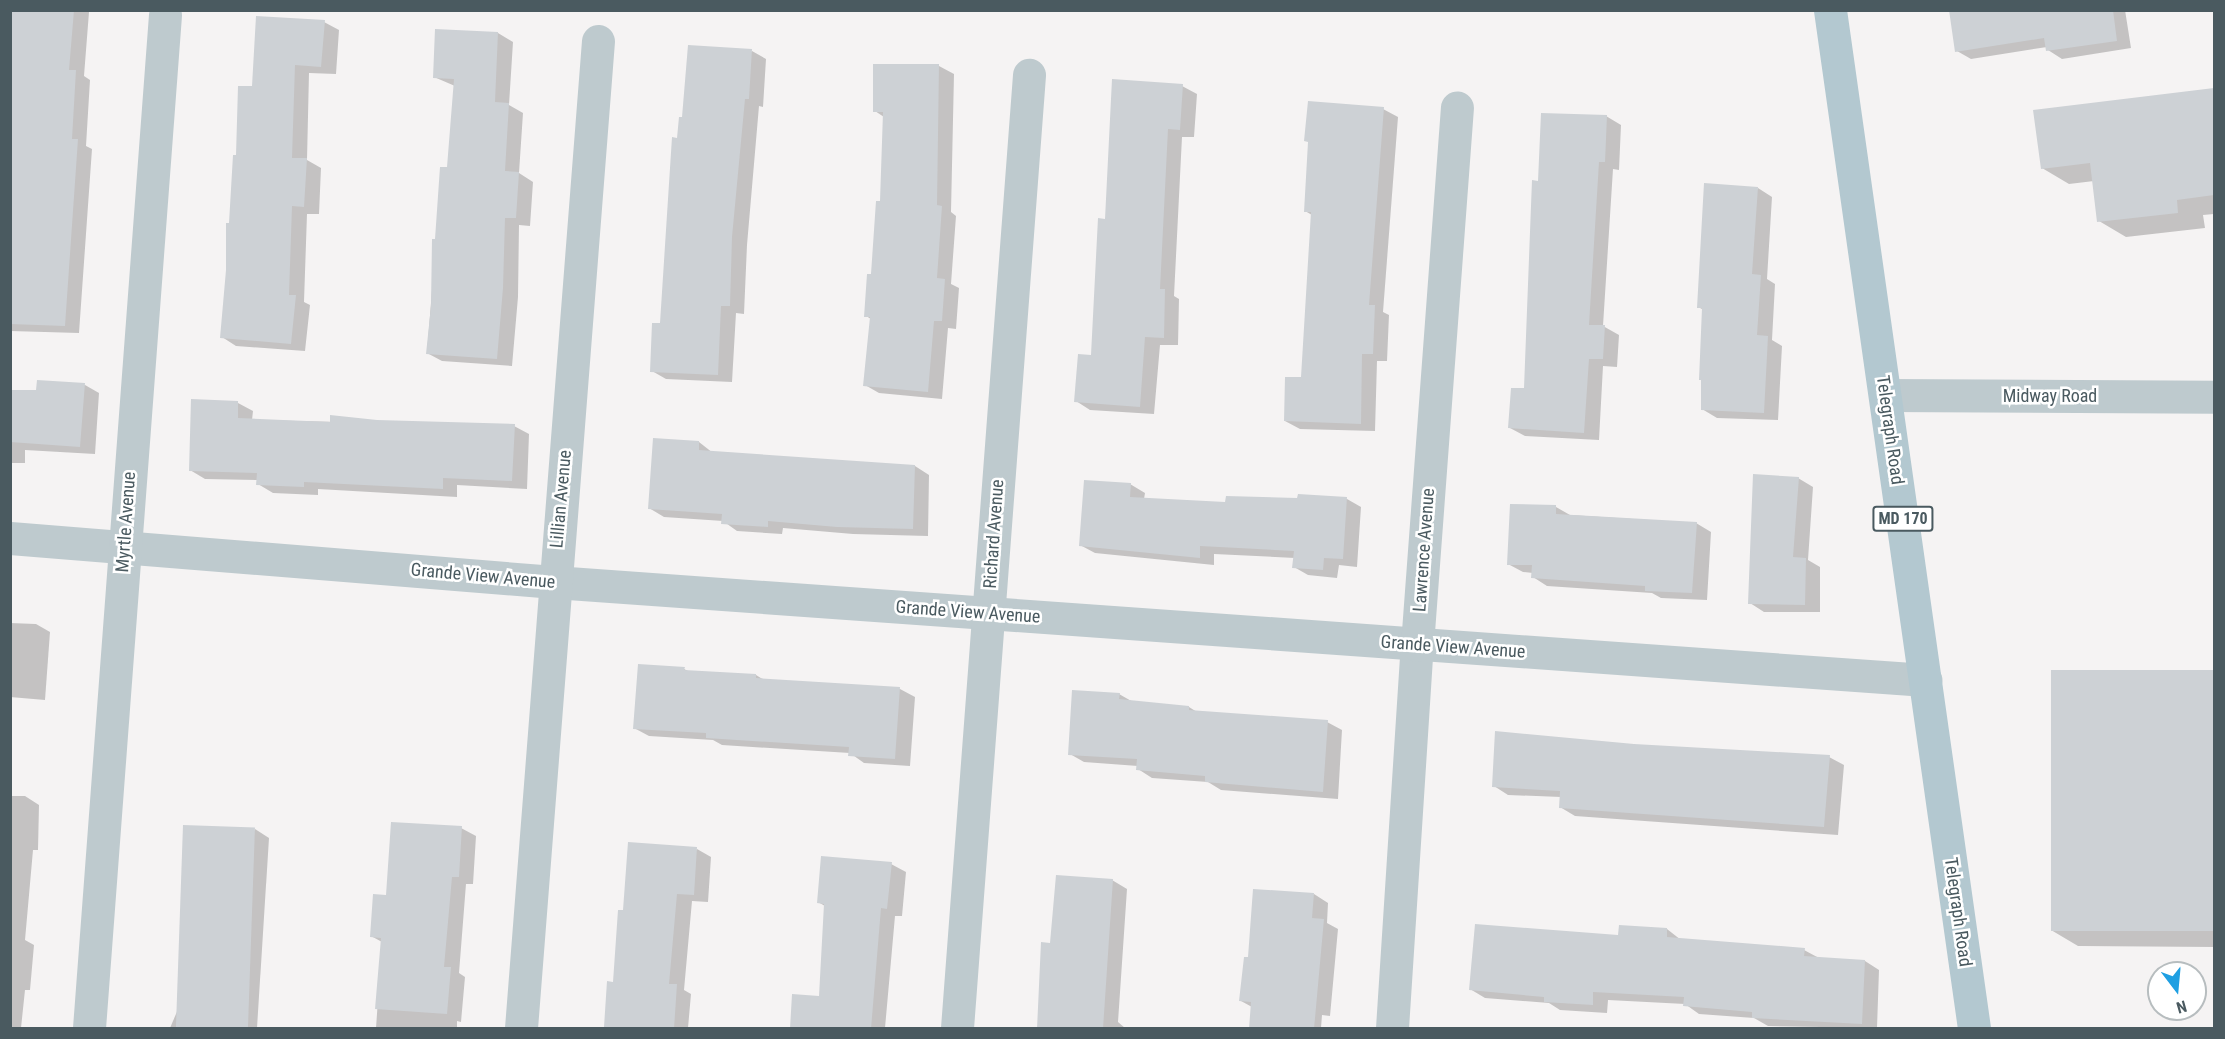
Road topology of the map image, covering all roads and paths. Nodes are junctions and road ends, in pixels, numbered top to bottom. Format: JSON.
{"nodes":[{"id":1,"x":1830,"y":10,"type":"edge"},
{"id":2,"x":165,"y":15,"type":"dead end"},
{"id":3,"x":598,"y":41,"type":"dead end"},
{"id":4,"x":1029,"y":75,"type":"dead end"},
{"id":5,"x":1457,"y":107,"type":"dead end"},
{"id":6,"x":1885,"y":395,"type":"junction"},
{"id":7,"x":2214,"y":397,"type":"edge"},
{"id":8,"x":10,"y":538,"type":"edge"},
{"id":9,"x":124,"y":545,"type":"junction"},
{"id":10,"x":555,"y":582,"type":"junction"},
{"id":11,"x":988,"y":614,"type":"junction"},
{"id":12,"x":1417,"y":645,"type":"junction"},
{"id":13,"x":1926,"y":680,"type":"junction"},
{"id":14,"x":88,"y":1029,"type":"edge"},
{"id":15,"x":521,"y":1029,"type":"edge"},
{"id":16,"x":957,"y":1029,"type":"edge"},
{"id":17,"x":1392,"y":1029,"type":"edge"},
{"id":18,"x":1974,"y":1029,"type":"edge"}],
"edges":[{"from":1,"to":6,"type":"main road","name":"Telegraph Road","number":"MD 170"},
{"from":2,"to":9,"type":"street","name":"Myrtle Avenue"},
{"from":3,"to":10,"type":"street","name":"Lillian Avenue"},
{"from":4,"to":11,"type":"street","name":"Richard Avenue"},
{"from":5,"to":12,"type":"street","name":"Lawrence Avenue"},
{"from":6,"to":7,"type":"street","name":"Midway Road"},
{"from":6,"to":13,"type":"main road","name":"Telegraph Road","number":"MD 170"},
{"from":8,"to":9,"type":"street","name":"Grande View Avenue"},
{"from":9,"to":10,"type":"street","name":"Grande View Avenue"},
{"from":9,"to":14,"type":"street","name":"Myrtle Avenue"},
{"from":10,"to":11,"type":"street","name":"Grande View Avenue"},
{"from":10,"to":15,"type":"street","name":"Lillian Avenue"},
{"from":11,"to":12,"type":"street","name":"Grande View Avenue"},
{"from":11,"to":16,"type":"street","name":"Richard Avenue"},
{"from":12,"to":13,"type":"street","name":"Grande View Avenue"},
{"from":12,"to":17,"type":"street","name":"Lawrence Avenue"},
{"from":13,"to":18,"type":"main road","name":"Telegraph Road","number":"MD 170"}]}
